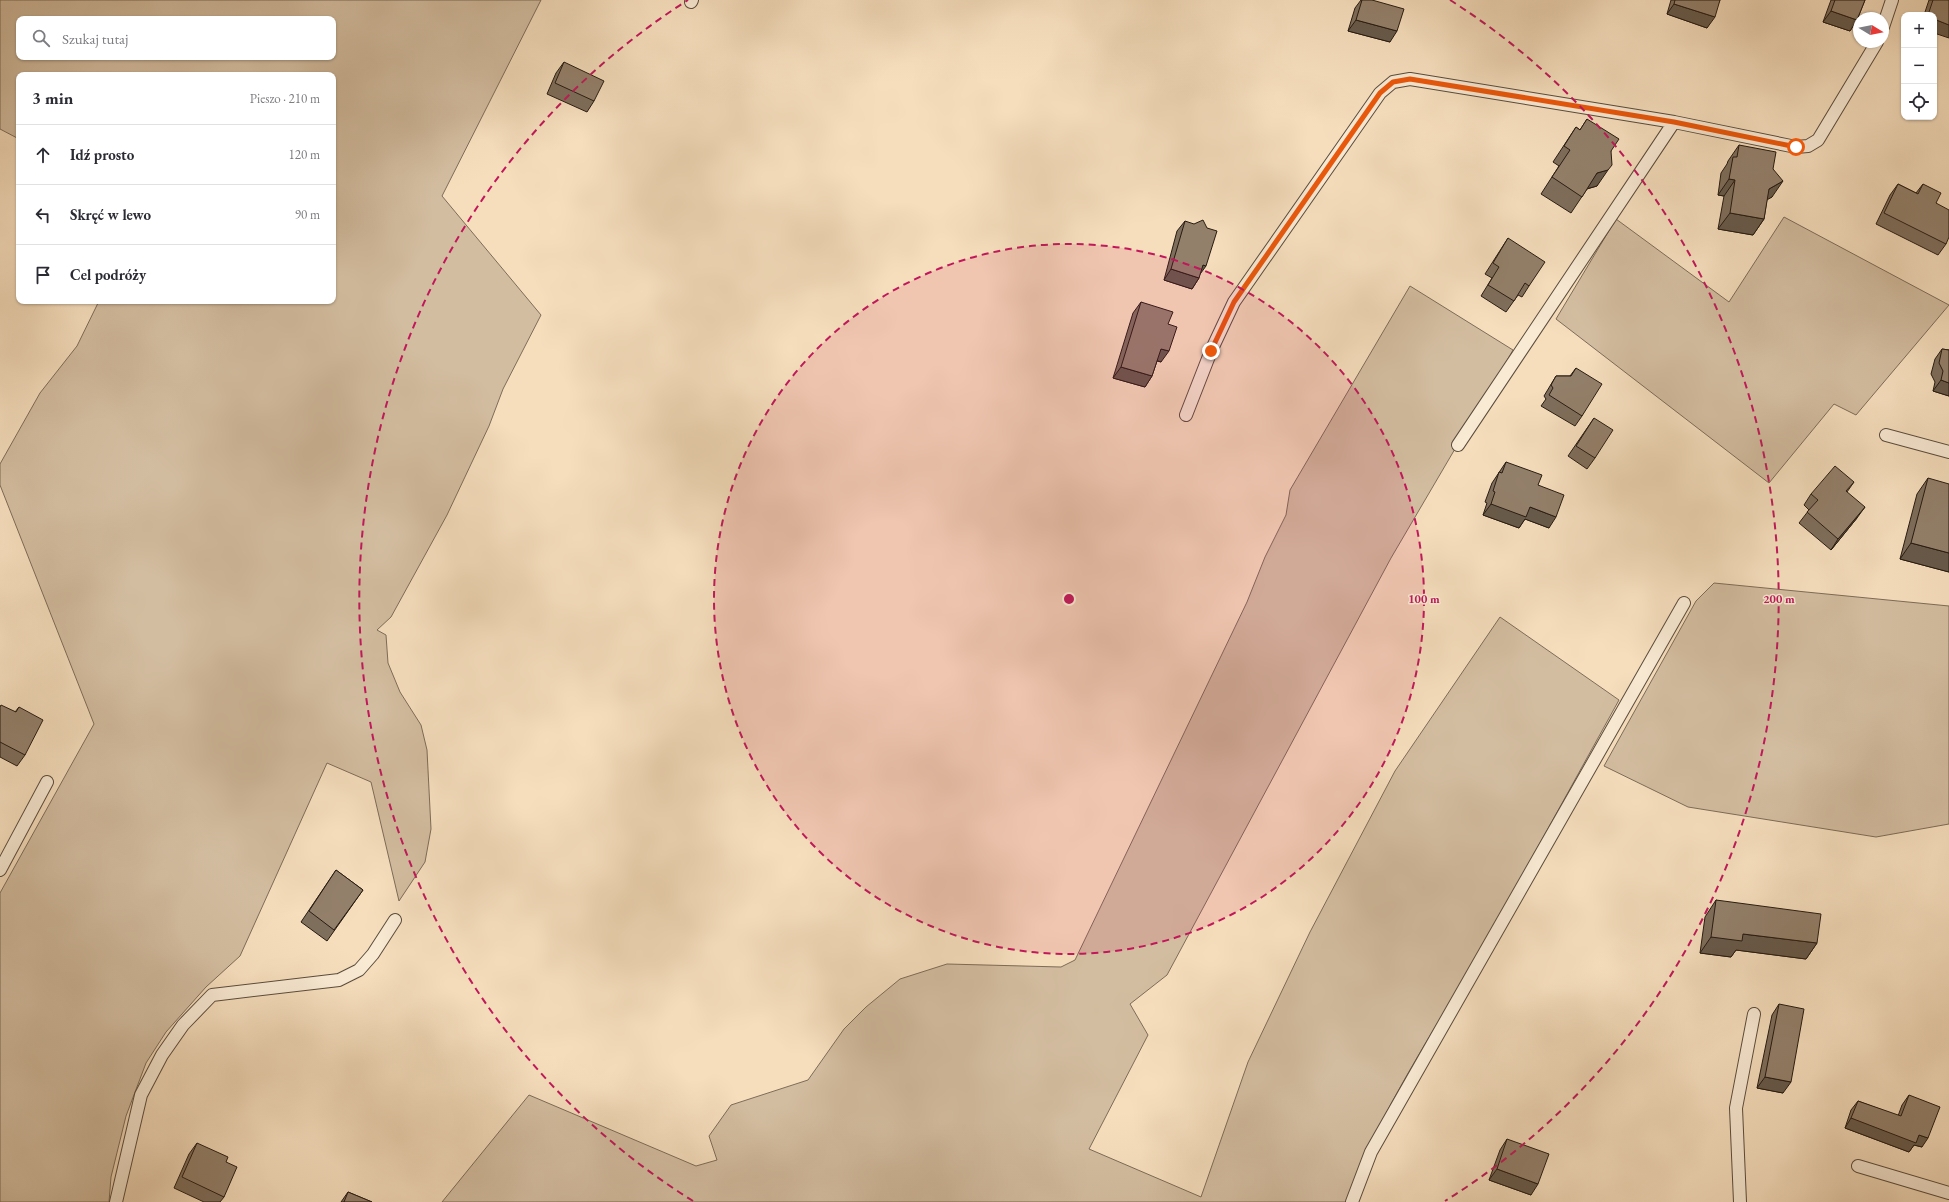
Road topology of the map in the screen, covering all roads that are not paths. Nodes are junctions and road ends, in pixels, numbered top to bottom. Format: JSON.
{"nodes":[{"id":1,"x":1892,"y":0,"type":"edge"},
{"id":2,"x":1888,"y":12,"type":"edge"},
{"id":3,"x":1873,"y":48,"type":"edge"},
{"id":4,"x":1674,"y":122,"type":"junction"},
{"id":5,"x":1186,"y":415,"type":"dead end"},
{"id":6,"x":1886,"y":435,"type":"dead end"},
{"id":7,"x":1458,"y":445,"type":"dead end"},
{"id":8,"x":1949,"y":452,"type":"edge"},
{"id":9,"x":1684,"y":603,"type":"dead end"},
{"id":10,"x":47,"y":782,"type":"dead end"},
{"id":11,"x":0,"y":870,"type":"edge"},
{"id":12,"x":395,"y":920,"type":"dead end"},
{"id":13,"x":1754,"y":1014,"type":"dead end"},
{"id":14,"x":1858,"y":1166,"type":"dead end"},
{"id":15,"x":1949,"y":1193,"type":"edge"},
{"id":16,"x":116,"y":1202,"type":"edge"},
{"id":17,"x":1352,"y":1202,"type":"edge"},
{"id":18,"x":1740,"y":1202,"type":"edge"}],
"edges":[{"from":1,"to":2,"type":"lane"},
{"from":3,"to":4,"type":"lane"},
{"from":4,"to":5,"type":"lane"},
{"from":4,"to":7,"type":"lane"},
{"from":6,"to":8,"type":"lane"},
{"from":9,"to":17,"type":"lane"},
{"from":10,"to":11,"type":"lane"},
{"from":12,"to":16,"type":"lane"},
{"from":13,"to":18,"type":"lane"},
{"from":14,"to":15,"type":"lane"}]}
